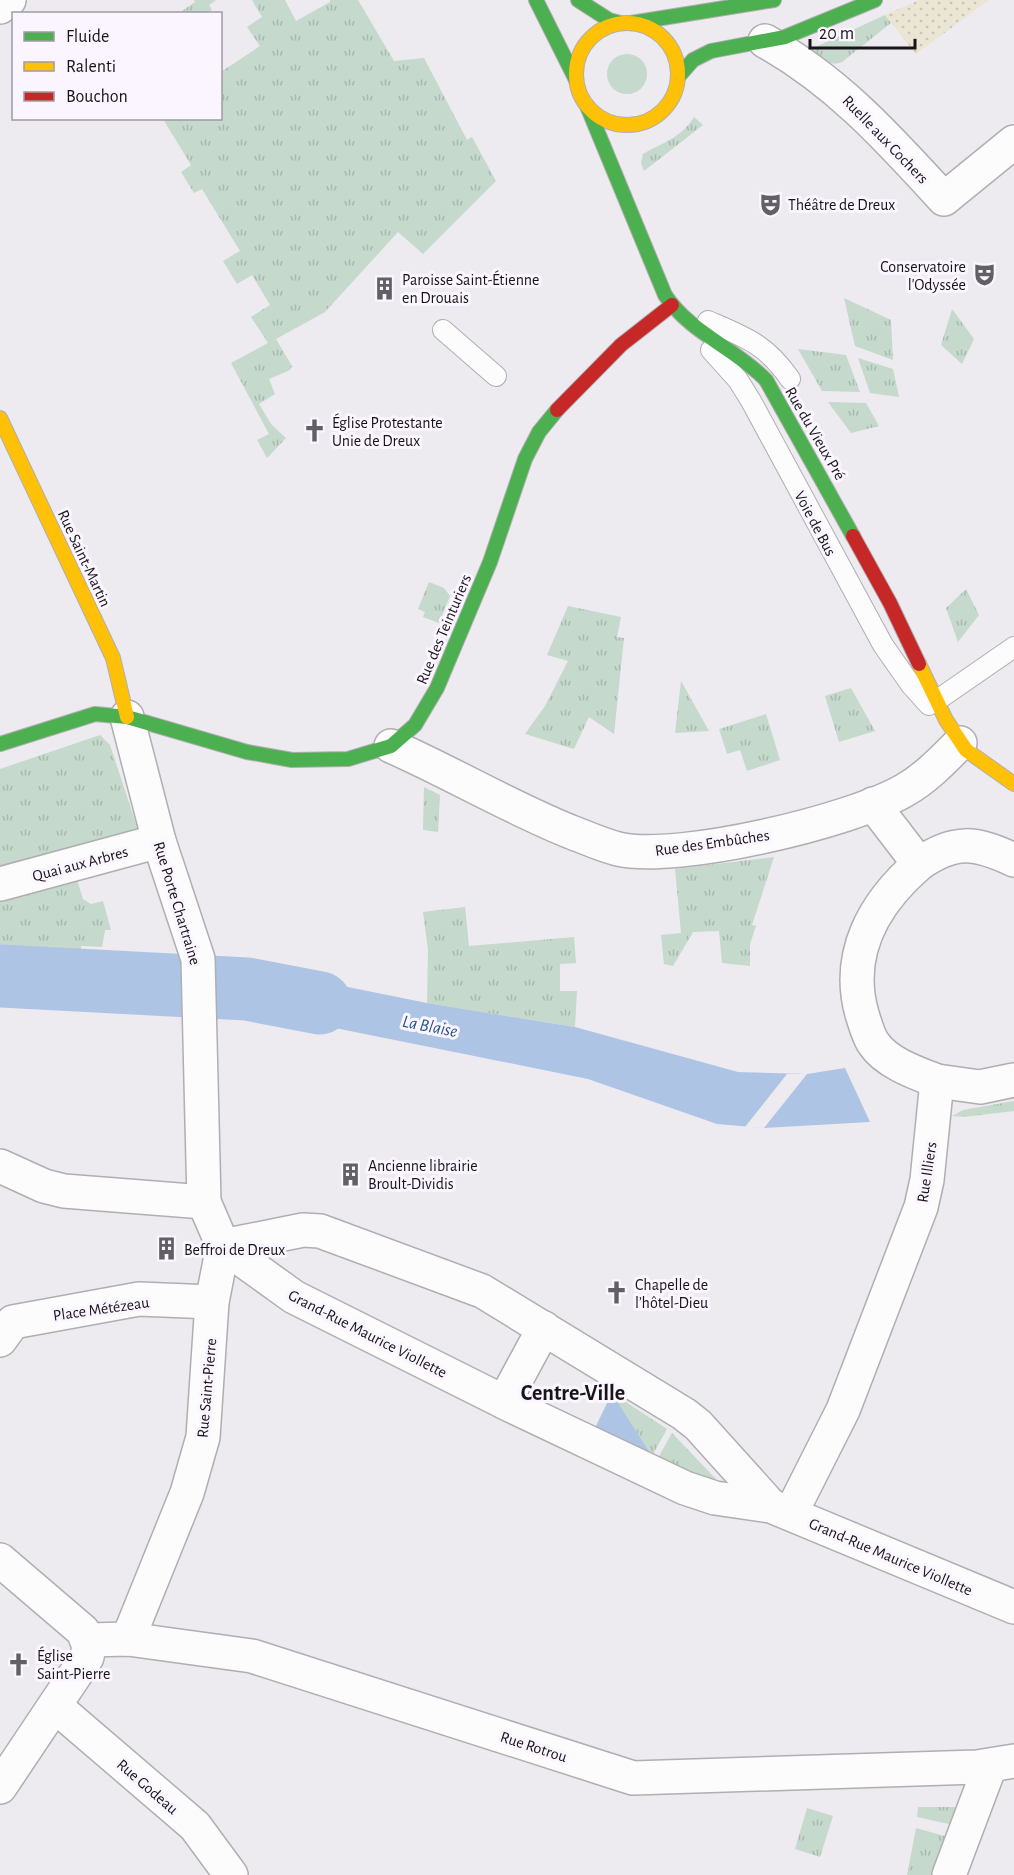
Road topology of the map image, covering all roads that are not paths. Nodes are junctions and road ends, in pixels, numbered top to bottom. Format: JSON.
{"nodes":[{"id":1,"x":9,"y":0,"type":"edge"},
{"id":2,"x":536,"y":0,"type":"edge"},
{"id":3,"x":578,"y":0,"type":"edge"},
{"id":4,"x":774,"y":0,"type":"edge"},
{"id":5,"x":875,"y":0,"type":"edge"},
{"id":6,"x":0,"y":7,"type":"edge"},
{"id":7,"x":626,"y":23,"type":"junction"},
{"id":8,"x":765,"y":41,"type":"junction"},
{"id":9,"x":678,"y":77,"type":"junction"},
{"id":10,"x":576,"y":80,"type":"junction"},
{"id":11,"x":587,"y":106,"type":"junction"},
{"id":12,"x":1014,"y":142,"type":"edge"},
{"id":13,"x":672,"y":305,"type":"junction"},
{"id":14,"x":443,"y":330,"type":"dead end"},
{"id":15,"x":496,"y":376,"type":"dead end"},
{"id":16,"x":790,"y":379,"type":"dead end"},
{"id":17,"x":0,"y":418,"type":"edge"},
{"id":18,"x":1014,"y":646,"type":"edge"},
{"id":19,"x":936,"y":701,"type":"junction"},
{"id":20,"x":127,"y":717,"type":"junction"},
{"id":21,"x":960,"y":743,"type":"junction"},
{"id":22,"x":0,"y":744,"type":"edge"},
{"id":23,"x":391,"y":746,"type":"junction"},
{"id":24,"x":1014,"y":784,"type":"edge"},
{"id":25,"x":873,"y":804,"type":"junction"},
{"id":26,"x":159,"y":842,"type":"junction"},
{"id":27,"x":1014,"y":860,"type":"edge"},
{"id":28,"x":918,"y":864,"type":"junction"},
{"id":29,"x":0,"y":884,"type":"edge"},
{"id":30,"x":1014,"y":1080,"type":"edge"},
{"id":31,"x":937,"y":1081,"type":"junction"},
{"id":32,"x":0,"y":1166,"type":"edge"},
{"id":33,"x":204,"y":1202,"type":"junction"},
{"id":34,"x":224,"y":1246,"type":"junction"},
{"id":35,"x":212,"y":1302,"type":"junction"},
{"id":36,"x":544,"y":1328,"type":"junction"},
{"id":37,"x":0,"y":1340,"type":"edge"},
{"id":38,"x":504,"y":1402,"type":"junction"},
{"id":39,"x":781,"y":1510,"type":"junction"},
{"id":40,"x":0,"y":1560,"type":"edge"},
{"id":41,"x":1013,"y":1603,"type":"edge"},
{"id":42,"x":129,"y":1639,"type":"junction"},
{"id":43,"x":88,"y":1640,"type":"junction"},
{"id":44,"x":55,"y":1706,"type":"junction"},
{"id":45,"x":1002,"y":1763,"type":"edge"},
{"id":46,"x":0,"y":1787,"type":"edge"},
{"id":47,"x":231,"y":1875,"type":"edge"},
{"id":48,"x":949,"y":1875,"type":"edge"}],
"edges":[{"from":1,"to":6,"type":"street"},
{"from":2,"to":10,"type":"street"},
{"from":3,"to":7,"type":"street"},
{"from":4,"to":7,"type":"street"},
{"from":5,"to":8,"type":"street"},
{"from":7,"to":9,"type":"street"},
{"from":7,"to":10,"type":"street"},
{"from":8,"to":9,"type":"street"},
{"from":8,"to":12,"type":"street","name":"Ruelle aux Cochers"},
{"from":9,"to":11,"type":"street"},
{"from":10,"to":11,"type":"street"},
{"from":11,"to":13,"type":"street","name":"Rue du Vieux Pré"},
{"from":13,"to":16,"type":"lane"},
{"from":13,"to":19,"type":"street","name":"Rue du Vieux Pré"},
{"from":13,"to":21,"type":"lane","name":"Voie de Bus"},
{"from":13,"to":23,"type":"street","name":"Rue des Teinturiers"},
{"from":14,"to":15,"type":"lane"},
{"from":17,"to":20,"type":"street","name":"Rue Saint-Martin"},
{"from":18,"to":19,"type":"lane"},
{"from":19,"to":21,"type":"street","name":"Rue du Vieux Pré"},
{"from":20,"to":22,"type":"street","name":"Rue des Teinturiers"},
{"from":20,"to":23,"type":"street","name":"Rue des Teinturiers"},
{"from":20,"to":26,"type":"street","name":"Rue Porte Chartraine"},
{"from":21,"to":24,"type":"street","name":"Rue du Vieux Pré"},
{"from":21,"to":25,"type":"street","name":"Rue des Embûches"},
{"from":23,"to":25,"type":"street","name":"Rue des Embûches"},
{"from":25,"to":28,"type":"street"},
{"from":26,"to":29,"type":"street","name":"Quai aux Arbres"},
{"from":26,"to":33,"type":"street","name":"Rue Porte Chartraine"},
{"from":27,"to":28,"type":"street"},
{"from":28,"to":31,"type":"street"},
{"from":30,"to":31,"type":"street"},
{"from":31,"to":39,"type":"street","name":"Rue Illiers"},
{"from":32,"to":33,"type":"street"},
{"from":33,"to":34,"type":"street"},
{"from":34,"to":35,"type":"street","name":"Rue Saint-Pierre"},
{"from":34,"to":36,"type":"street","name":"Grand-Rue Maurice Viollette"},
{"from":34,"to":38,"type":"street","name":"Grand-Rue Maurice Viollette"},
{"from":35,"to":37,"type":"street","name":"Place Métézeau"},
{"from":35,"to":42,"type":"street","name":"Rue Saint-Pierre"},
{"from":36,"to":38,"type":"street"},
{"from":36,"to":39,"type":"street","name":"Grand-Rue Maurice Viollette"},
{"from":38,"to":39,"type":"street","name":"Grand-Rue Maurice Viollette"},
{"from":39,"to":41,"type":"street","name":"Grand-Rue Maurice Viollette"},
{"from":40,"to":43,"type":"street"},
{"from":42,"to":43,"type":"street","name":"Rue Rotrou"},
{"from":42,"to":45,"type":"street","name":"Rue Rotrou"},
{"from":43,"to":44,"type":"street"},
{"from":44,"to":46,"type":"street"},
{"from":44,"to":47,"type":"street","name":"Rue Godeau"},
{"from":45,"to":48,"type":"street"}]}
